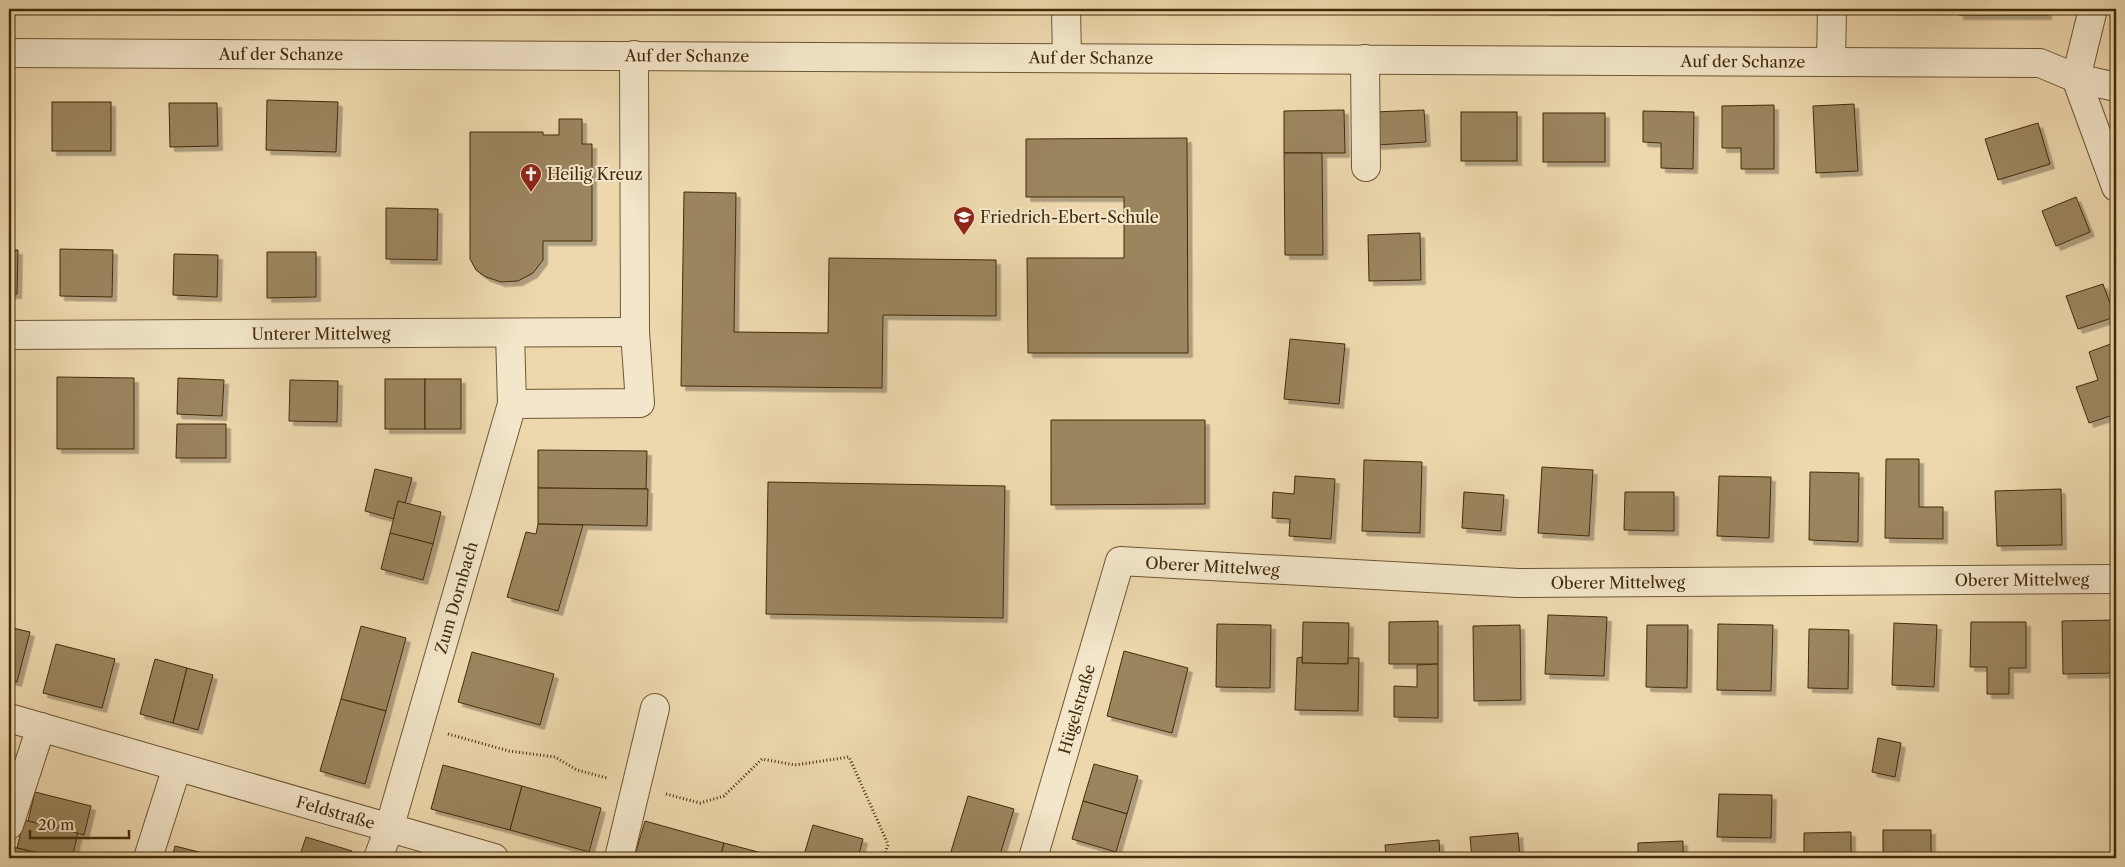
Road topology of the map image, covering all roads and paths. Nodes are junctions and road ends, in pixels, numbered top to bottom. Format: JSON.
{"nodes":[{"id":1,"x":1066,"y":9,"type":"edge"},
{"id":2,"x":1832,"y":9,"type":"edge"},
{"id":3,"x":2093,"y":9,"type":"edge"},
{"id":4,"x":9,"y":53,"type":"edge"},
{"id":5,"x":634,"y":55,"type":"junction"},
{"id":6,"x":1066,"y":58,"type":"junction"},
{"id":7,"x":1365,"y":59,"type":"junction"},
{"id":8,"x":1831,"y":62,"type":"junction"},
{"id":9,"x":2076,"y":78,"type":"junction"},
{"id":10,"x":2116,"y":87,"type":"edge"},
{"id":11,"x":1366,"y":167,"type":"dead end"},
{"id":12,"x":2116,"y":187,"type":"edge"},
{"id":13,"x":635,"y":332,"type":"junction"},
{"id":14,"x":510,"y":333,"type":"junction"},
{"id":15,"x":9,"y":335,"type":"edge"},
{"id":16,"x":512,"y":404,"type":"junction"},
{"id":17,"x":1120,"y":561,"type":"joint"},
{"id":18,"x":2116,"y":579,"type":"edge"},
{"id":19,"x":655,"y":708,"type":"dead end"},
{"id":20,"x":9,"y":718,"type":"edge"},
{"id":21,"x":41,"y":726,"type":"junction"},
{"id":22,"x":419,"y":726,"type":"junction"},
{"id":23,"x":176,"y":767,"type":"junction"},
{"id":24,"x":636,"y":786,"type":"junction"},
{"id":25,"x":9,"y":825,"type":"edge"},
{"id":26,"x":389,"y":829,"type":"junction"},
{"id":27,"x":148,"y":858,"type":"edge"},
{"id":28,"x":378,"y":858,"type":"edge"},
{"id":29,"x":494,"y":858,"type":"edge"},
{"id":30,"x":620,"y":858,"type":"edge"},
{"id":31,"x":884,"y":858,"type":"edge"},
{"id":32,"x":1033,"y":858,"type":"edge"}],
"edges":[{"from":1,"to":6,"type":"street"},
{"from":2,"to":8,"type":"street"},
{"from":3,"to":9,"type":"street"},
{"from":4,"to":5,"type":"street","name":"Auf der Schanze"},
{"from":5,"to":6,"type":"street","name":"Auf der Schanze"},
{"from":5,"to":13,"type":"street"},
{"from":6,"to":7,"type":"street","name":"Auf der Schanze"},
{"from":7,"to":8,"type":"street","name":"Auf der Schanze"},
{"from":7,"to":11,"type":"street"},
{"from":8,"to":9,"type":"street","name":"Auf der Schanze"},
{"from":9,"to":10,"type":"street","name":"Auf der Schanze"},
{"from":9,"to":12,"type":"street"},
{"from":13,"to":14,"type":"street","name":"Unterer Mittelweg"},
{"from":13,"to":16,"type":"street"},
{"from":14,"to":15,"type":"street","name":"Unterer Mittelweg"},
{"from":14,"to":16,"type":"street","name":"Zum Dornbach"},
{"from":16,"to":22,"type":"street","name":"Zum Dornbach"},
{"from":17,"to":18,"type":"street","name":"Oberer Mittelweg"},
{"from":17,"to":32,"type":"street","name":"Hügelstraße"},
{"from":19,"to":24,"type":"street"},
{"from":20,"to":21,"type":"street","name":"Feldstraße"},
{"from":21,"to":23,"type":"street","name":"Feldstraße"},
{"from":21,"to":25,"type":"street"},
{"from":22,"to":24,"type":"path"},
{"from":22,"to":26,"type":"street","name":"Zum Dornbach"},
{"from":23,"to":26,"type":"street","name":"Feldstraße"},
{"from":23,"to":27,"type":"street"},
{"from":24,"to":30,"type":"street"},
{"from":24,"to":31,"type":"path"},
{"from":26,"to":28,"type":"street","name":"Zum Dornbach"},
{"from":26,"to":29,"type":"street","name":"Feldstraße"}]}
